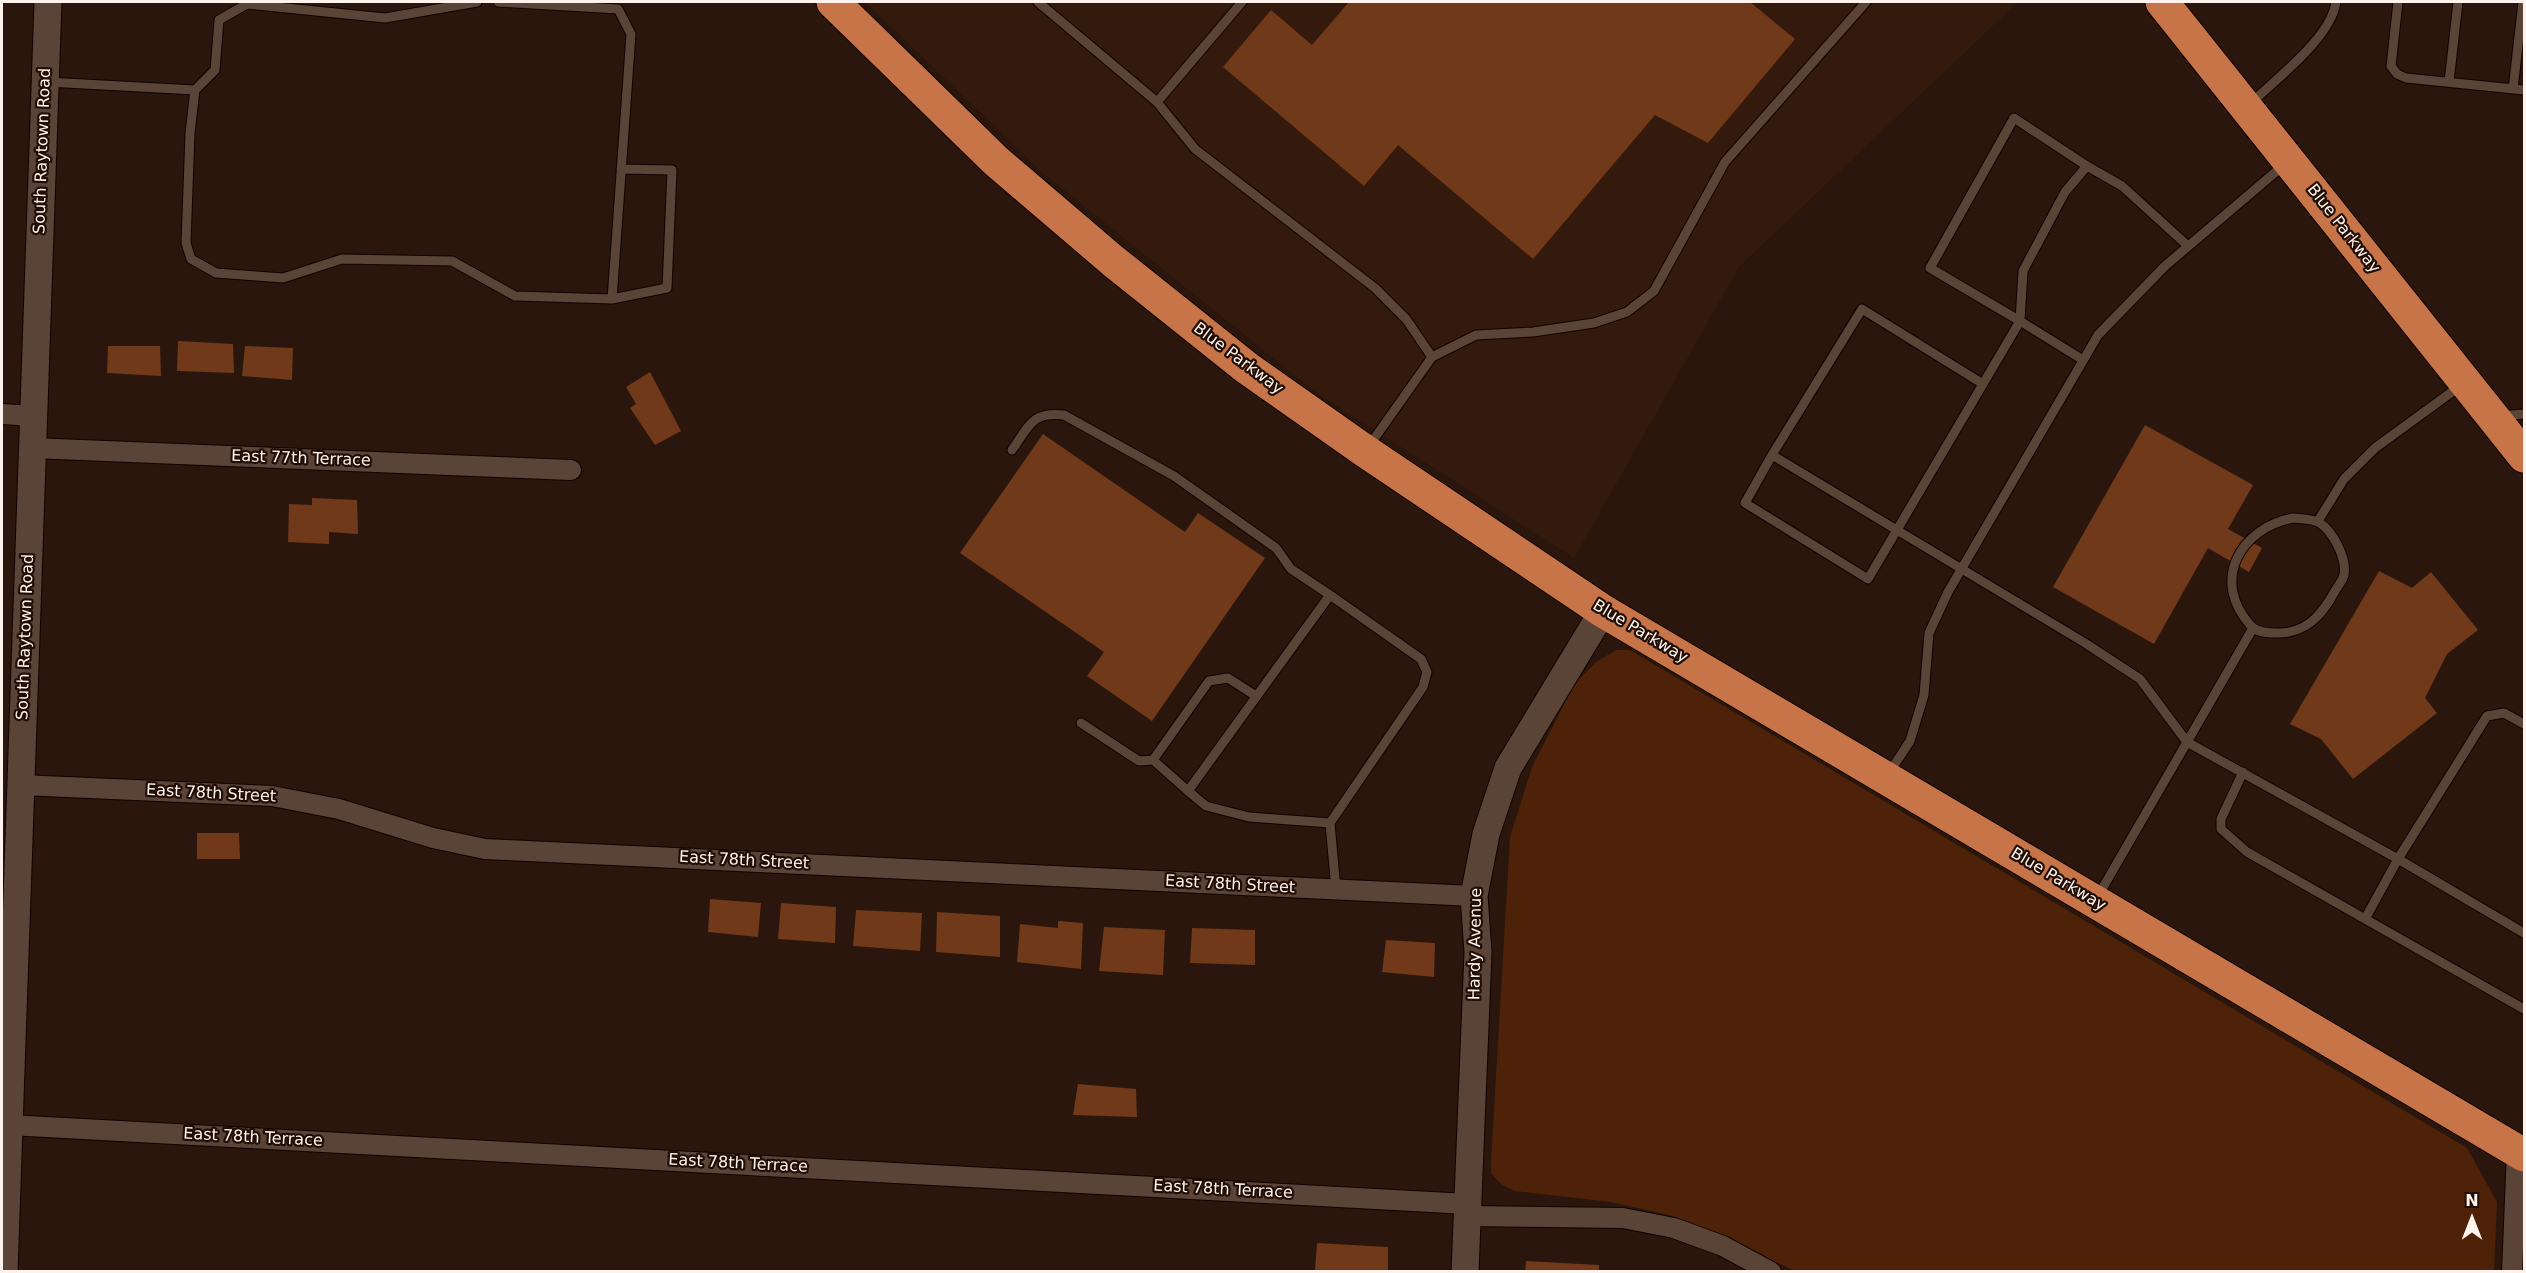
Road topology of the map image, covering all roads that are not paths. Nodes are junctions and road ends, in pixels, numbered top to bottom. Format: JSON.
{"nodes":[{"id":1,"x":48,"y":2,"type":"edge"},
{"id":2,"x":477,"y":2,"type":"edge"},
{"id":3,"x":498,"y":2,"type":"edge"},
{"id":4,"x":833,"y":2,"type":"edge"},
{"id":5,"x":1038,"y":2,"type":"edge"},
{"id":6,"x":1242,"y":2,"type":"edge"},
{"id":7,"x":1866,"y":2,"type":"edge"},
{"id":8,"x":2162,"y":2,"type":"edge"},
{"id":9,"x":2336,"y":2,"type":"edge"},
{"id":10,"x":2398,"y":2,"type":"edge"},
{"id":11,"x":2458,"y":2,"type":"edge"},
{"id":12,"x":2523,"y":2,"type":"edge"},
{"id":13,"x":45,"y":82,"type":"junction"},
{"id":14,"x":2449,"y":82,"type":"junction"},
{"id":15,"x":2513,"y":89,"type":"junction"},
{"id":16,"x":195,"y":90,"type":"junction"},
{"id":17,"x":2524,"y":90,"type":"edge"},
{"id":18,"x":1157,"y":102,"type":"junction"},
{"id":19,"x":2247,"y":108,"type":"junction"},
{"id":20,"x":2289,"y":160,"type":"junction"},
{"id":21,"x":2086,"y":166,"type":"junction"},
{"id":22,"x":621,"y":169,"type":"junction"},
{"id":23,"x":2188,"y":246,"type":"junction"},
{"id":24,"x":612,"y":298,"type":"junction"},
{"id":25,"x":2020,"y":321,"type":"junction"},
{"id":26,"x":1432,"y":357,"type":"junction"},
{"id":27,"x":2083,"y":360,"type":"junction"},
{"id":28,"x":2465,"y":381,"type":"junction"},
{"id":29,"x":1983,"y":384,"type":"junction"},
{"id":30,"x":2,"y":414,"type":"edge"},
{"id":31,"x":2509,"y":415,"type":"edge"},
{"id":32,"x":33,"y":416,"type":"junction"},
{"id":33,"x":32,"y":448,"type":"junction"},
{"id":34,"x":1012,"y":450,"type":"dead end"},
{"id":35,"x":1365,"y":451,"type":"junction"},
{"id":36,"x":1772,"y":455,"type":"junction"},
{"id":37,"x":2524,"y":456,"type":"edge"},
{"id":38,"x":571,"y":470,"type":"dead end"},
{"id":39,"x":2318,"y":521,"type":"junction"},
{"id":40,"x":1896,"y":531,"type":"junction"},
{"id":41,"x":1960,"y":570,"type":"junction"},
{"id":42,"x":1330,"y":595,"type":"junction"},
{"id":43,"x":1603,"y":610,"type":"junction"},
{"id":44,"x":2253,"y":628,"type":"junction"},
{"id":45,"x":1256,"y":696,"type":"junction"},
{"id":46,"x":1081,"y":723,"type":"dead end"},
{"id":47,"x":2524,"y":724,"type":"edge"},
{"id":48,"x":2187,"y":742,"type":"junction"},
{"id":49,"x":1153,"y":760,"type":"junction"},
{"id":50,"x":2242,"y":772,"type":"junction"},
{"id":51,"x":1886,"y":778,"type":"junction"},
{"id":52,"x":21,"y":785,"type":"junction"},
{"id":53,"x":1188,"y":791,"type":"junction"},
{"id":54,"x":1330,"y":823,"type":"junction"},
{"id":55,"x":2398,"y":859,"type":"junction"},
{"id":56,"x":1336,"y":890,"type":"junction"},
{"id":57,"x":1474,"y":896,"type":"junction"},
{"id":58,"x":2095,"y":901,"type":"junction"},
{"id":59,"x":2365,"y":919,"type":"junction"},
{"id":60,"x":2524,"y":933,"type":"edge"},
{"id":61,"x":2524,"y":1009,"type":"edge"},
{"id":62,"x":7,"y":1030,"type":"edge"},
{"id":63,"x":9,"y":1125,"type":"junction"},
{"id":64,"x":2521,"y":1153,"type":"edge"},
{"id":65,"x":1467,"y":1210,"type":"junction"},
{"id":66,"x":4,"y":1272,"type":"edge"},
{"id":67,"x":1465,"y":1272,"type":"edge"},
{"id":68,"x":1771,"y":1272,"type":"edge"},
{"id":69,"x":2512,"y":1272,"type":"edge"}],
"edges":[{"from":1,"to":13,"type":"main road","name":"South Raytown Road"},
{"from":2,"to":16,"type":"lane"},
{"from":3,"to":22,"type":"lane"},
{"from":4,"to":35,"type":"highway","name":"Blue Parkway"},
{"from":5,"to":18,"type":"lane"},
{"from":6,"to":18,"type":"lane"},
{"from":7,"to":26,"type":"lane"},
{"from":8,"to":19,"type":"highway","name":"Blue Parkway"},
{"from":9,"to":19,"type":"lane"},
{"from":10,"to":14,"type":"lane"},
{"from":11,"to":14,"type":"lane"},
{"from":12,"to":15,"type":"lane"},
{"from":13,"to":16,"type":"lane"},
{"from":13,"to":32,"type":"main road","name":"South Raytown Road"},
{"from":14,"to":15,"type":"lane"},
{"from":15,"to":17,"type":"lane"},
{"from":16,"to":24,"type":"lane"},
{"from":18,"to":26,"type":"lane"},
{"from":19,"to":20,"type":"highway","name":"Blue Parkway"},
{"from":20,"to":23,"type":"lane"},
{"from":20,"to":28,"type":"highway","name":"Blue Parkway"},
{"from":21,"to":23,"type":"lane"},
{"from":21,"to":25,"type":"lane"},
{"from":21,"to":25,"type":"lane"},
{"from":22,"to":24,"type":"lane"},
{"from":22,"to":24,"type":"lane"},
{"from":23,"to":27,"type":"lane"},
{"from":25,"to":27,"type":"lane"},
{"from":25,"to":29,"type":"lane"},
{"from":26,"to":35,"type":"lane"},
{"from":27,"to":41,"type":"lane"},
{"from":28,"to":31,"type":"highway","name":"Blue Parkway"},
{"from":28,"to":39,"type":"lane"},
{"from":29,"to":36,"type":"lane"},
{"from":29,"to":40,"type":"lane"},
{"from":30,"to":32,"type":"street"},
{"from":31,"to":37,"type":"highway","name":"Blue Parkway"},
{"from":32,"to":33,"type":"main road","name":"South Raytown Road"},
{"from":33,"to":38,"type":"street","name":"East 77th Terrace"},
{"from":33,"to":52,"type":"main road","name":"South Raytown Road"},
{"from":34,"to":42,"type":"lane"},
{"from":35,"to":43,"type":"highway","name":"Blue Parkway"},
{"from":36,"to":40,"type":"lane"},
{"from":36,"to":40,"type":"lane"},
{"from":39,"to":44,"type":"lane"},
{"from":39,"to":44,"type":"lane"},
{"from":40,"to":41,"type":"lane"},
{"from":41,"to":48,"type":"lane"},
{"from":41,"to":51,"type":"lane"},
{"from":42,"to":45,"type":"lane"},
{"from":42,"to":54,"type":"lane"},
{"from":43,"to":51,"type":"highway","name":"Blue Parkway"},
{"from":43,"to":57,"type":"main road","name":"Hardy Avenue"},
{"from":44,"to":48,"type":"lane"},
{"from":45,"to":49,"type":"lane"},
{"from":45,"to":53,"type":"lane"},
{"from":46,"to":49,"type":"lane"},
{"from":47,"to":55,"type":"lane"},
{"from":48,"to":50,"type":"lane"},
{"from":48,"to":58,"type":"lane"},
{"from":49,"to":53,"type":"lane"},
{"from":50,"to":55,"type":"lane"},
{"from":50,"to":59,"type":"lane"},
{"from":51,"to":58,"type":"highway","name":"Blue Parkway"},
{"from":52,"to":56,"type":"street","name":"East 78th Street"},
{"from":52,"to":62,"type":"main road","name":"South Raytown Road"},
{"from":53,"to":54,"type":"lane"},
{"from":54,"to":56,"type":"lane"},
{"from":55,"to":59,"type":"lane"},
{"from":55,"to":60,"type":"lane"},
{"from":56,"to":57,"type":"street","name":"East 78th Street"},
{"from":57,"to":65,"type":"main road","name":"Hardy Avenue"},
{"from":58,"to":64,"type":"highway","name":"Blue Parkway"},
{"from":59,"to":61,"type":"lane"},
{"from":62,"to":63,"type":"main road","name":"South Raytown Road"},
{"from":63,"to":65,"type":"street","name":"East 78th Terrace"},
{"from":63,"to":66,"type":"main road","name":"South Raytown Road"},
{"from":64,"to":69,"type":"street"},
{"from":65,"to":67,"type":"main road","name":"Hardy Avenue"},
{"from":65,"to":68,"type":"street","name":"East 78th Terrace"}]}
